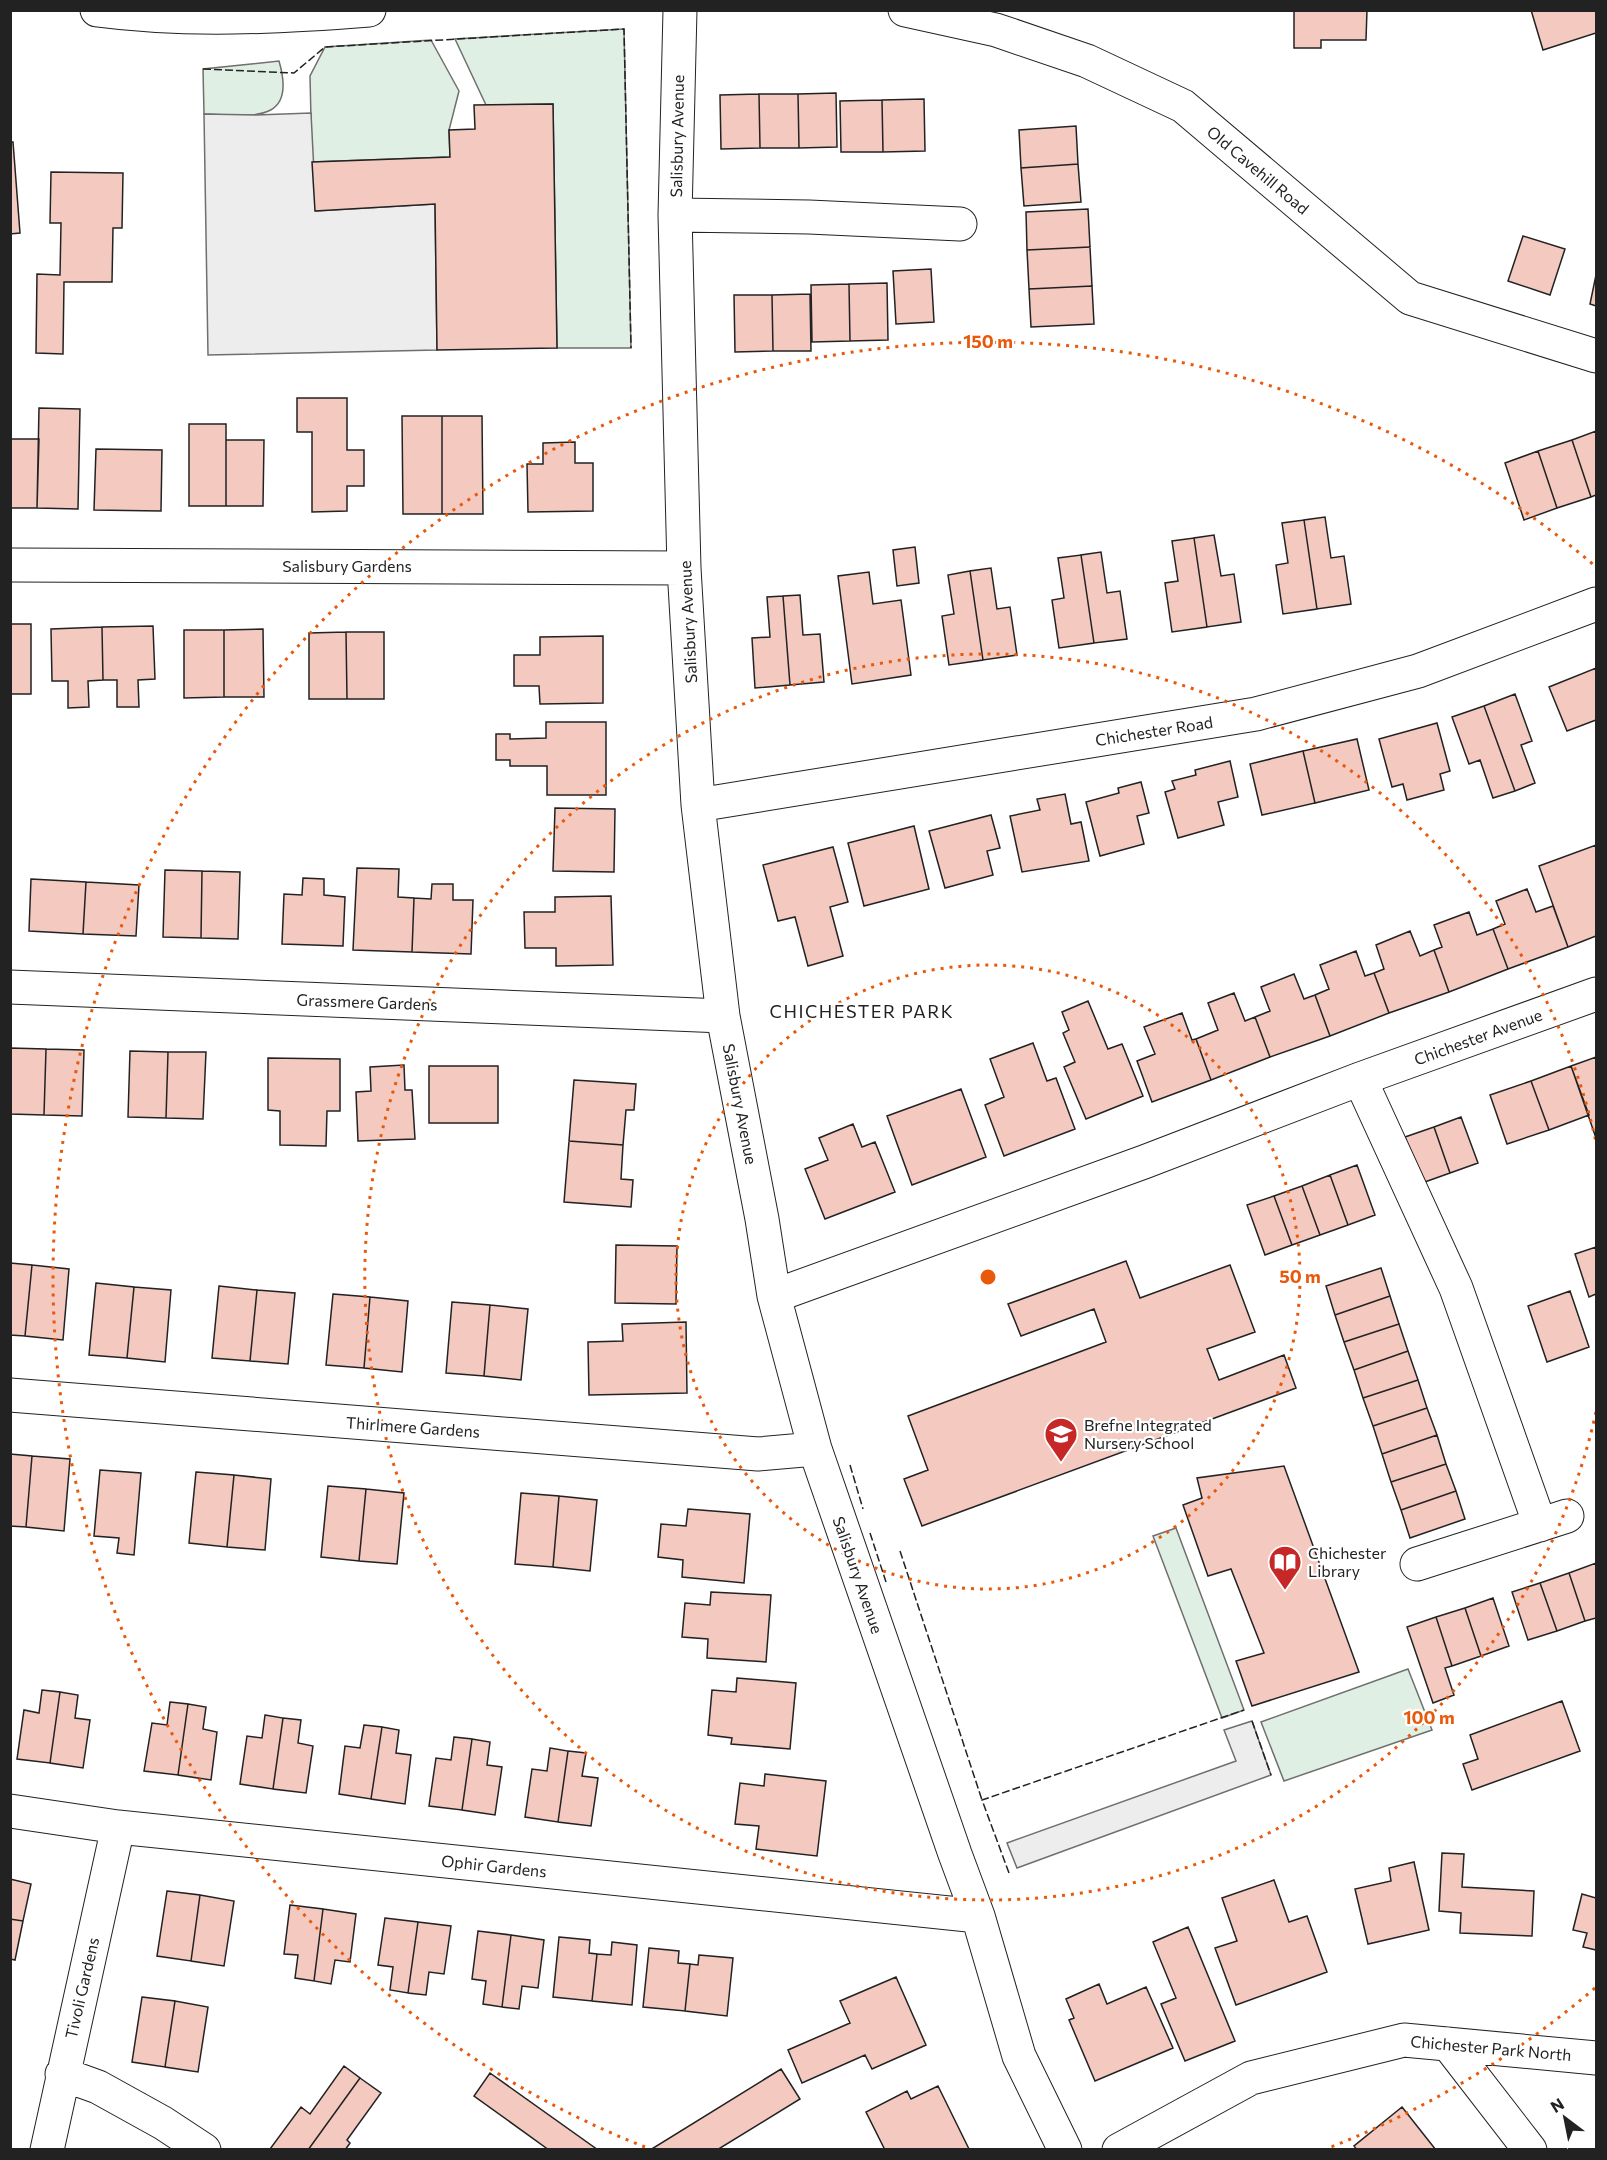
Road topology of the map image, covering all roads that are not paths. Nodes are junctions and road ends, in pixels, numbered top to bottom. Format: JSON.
{"nodes":[{"id":1,"x":97,"y":10,"type":"edge"},
{"id":2,"x":369,"y":10,"type":"edge"},
{"id":3,"x":680,"y":10,"type":"edge"},
{"id":4,"x":905,"y":10,"type":"edge"},
{"id":5,"x":675,"y":215,"type":"junction"},
{"id":6,"x":960,"y":224,"type":"dead end"},
{"id":7,"x":1596,"y":356,"type":"edge"},
{"id":8,"x":10,"y":565,"type":"edge"},
{"id":9,"x":684,"y":568,"type":"junction"},
{"id":10,"x":1596,"y":604,"type":"edge"},
{"id":11,"x":698,"y":806,"type":"junction"},
{"id":12,"x":10,"y":987,"type":"edge"},
{"id":13,"x":1596,"y":994,"type":"edge"},
{"id":14,"x":723,"y":1016,"type":"junction"},
{"id":15,"x":1360,"y":1079,"type":"junction"},
{"id":16,"x":774,"y":1296,"type":"junction"},
{"id":17,"x":10,"y":1395,"type":"edge"},
{"id":18,"x":815,"y":1449,"type":"junction"},
{"id":19,"x":1417,"y":1564,"type":"dead end"},
{"id":20,"x":10,"y":1811,"type":"edge"},
{"id":21,"x":118,"y":1827,"type":"junction"},
{"id":22,"x":978,"y":1916,"type":"junction"},
{"id":23,"x":1448,"y":2044,"type":"junction"},
{"id":24,"x":1596,"y":2058,"type":"edge"},
{"id":25,"x":62,"y":2074,"type":"junction"},
{"id":26,"x":47,"y":2150,"type":"edge"},
{"id":27,"x":204,"y":2150,"type":"edge"},
{"id":28,"x":1065,"y":2150,"type":"edge"},
{"id":29,"x":1119,"y":2150,"type":"edge"},
{"id":30,"x":1530,"y":2150,"type":"edge"}],
"edges":[{"from":1,"to":2,"type":"street"},
{"from":3,"to":5,"type":"street","name":"Salisbury Avenue"},
{"from":4,"to":7,"type":"street","name":"Old Cavehill Road"},
{"from":5,"to":6,"type":"street"},
{"from":5,"to":9,"type":"street","name":"Salisbury Avenue"},
{"from":8,"to":9,"type":"street","name":"Salisbury Gardens"},
{"from":9,"to":11,"type":"street","name":"Salisbury Avenue"},
{"from":10,"to":11,"type":"street","name":"Chichester Road"},
{"from":11,"to":14,"type":"street","name":"Salisbury Avenue"},
{"from":12,"to":14,"type":"street","name":"Grassmere Gardens"},
{"from":13,"to":15,"type":"street","name":"Chichester Avenue"},
{"from":14,"to":16,"type":"street","name":"Salisbury Avenue"},
{"from":15,"to":16,"type":"street","name":"Chichester Avenue"},
{"from":15,"to":19,"type":"street"},
{"from":16,"to":18,"type":"street","name":"Salisbury Avenue"},
{"from":17,"to":18,"type":"street","name":"Thirlmere Gardens"},
{"from":18,"to":22,"type":"street","name":"Salisbury Avenue"},
{"from":20,"to":21,"type":"street","name":"Ophir Gardens"},
{"from":21,"to":22,"type":"street","name":"Ophir Gardens"},
{"from":21,"to":25,"type":"street","name":"Tivoli Gardens"},
{"from":22,"to":28,"type":"street","name":"Salisbury Avenue"},
{"from":23,"to":24,"type":"street","name":"Chichester Park North"},
{"from":23,"to":29,"type":"street","name":"Chichester Park North"},
{"from":23,"to":30,"type":"street"},
{"from":25,"to":26,"type":"street","name":"Tivoli Gardens"},
{"from":25,"to":27,"type":"street"}]}
